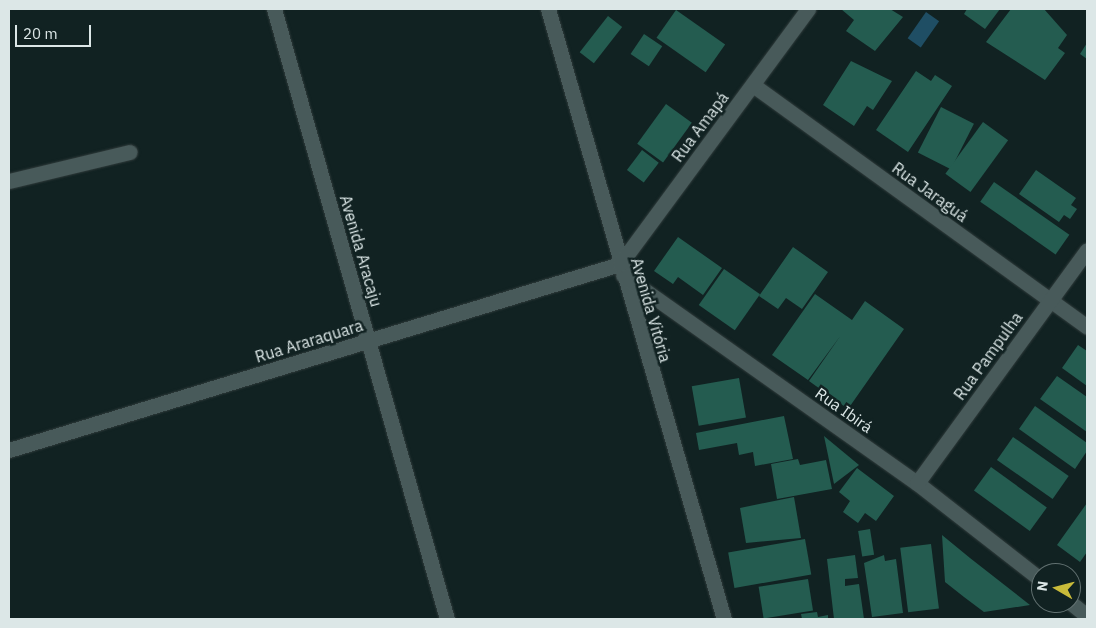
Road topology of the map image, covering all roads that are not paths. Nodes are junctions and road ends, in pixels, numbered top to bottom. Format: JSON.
{"nodes":[{"id":1,"x":274,"y":9,"type":"edge"},
{"id":2,"x":548,"y":9,"type":"edge"},
{"id":3,"x":808,"y":9,"type":"edge"},
{"id":4,"x":753,"y":85,"type":"junction"},
{"id":5,"x":130,"y":152,"type":"dead end"},
{"id":6,"x":9,"y":180,"type":"edge"},
{"id":7,"x":1087,"y":250,"type":"edge"},
{"id":8,"x":621,"y":270,"type":"junction"},
{"id":9,"x":1050,"y":300,"type":"junction"},
{"id":10,"x":1087,"y":327,"type":"edge"},
{"id":11,"x":368,"y":342,"type":"junction"},
{"id":12,"x":9,"y":450,"type":"edge"},
{"id":13,"x":917,"y":483,"type":"junction"},
{"id":14,"x":1031,"y":572,"type":"edge"},
{"id":15,"x":447,"y":619,"type":"edge"},
{"id":16,"x":724,"y":619,"type":"edge"}],
"edges":[{"from":1,"to":11,"type":"street","name":"Avenida Aracaju"},
{"from":2,"to":8,"type":"street","name":"Avenida Vitória"},
{"from":3,"to":4,"type":"street","name":"Rua Amapá"},
{"from":4,"to":8,"type":"street","name":"Rua Amapá"},
{"from":4,"to":9,"type":"street","name":"Rua Jaraguá"},
{"from":5,"to":6,"type":"street"},
{"from":7,"to":9,"type":"street","name":"Rua Pampulha"},
{"from":8,"to":11,"type":"street","name":"Rua Araraquara"},
{"from":8,"to":13,"type":"street","name":"Rua Ibirá"},
{"from":8,"to":16,"type":"street","name":"Avenida Vitória"},
{"from":9,"to":10,"type":"street","name":"Rua Jaraguá"},
{"from":9,"to":13,"type":"street","name":"Rua Pampulha"},
{"from":11,"to":12,"type":"street","name":"Rua Araraquara"},
{"from":11,"to":15,"type":"street","name":"Avenida Aracaju"},
{"from":13,"to":14,"type":"street","name":"Rua Ibirá"}]}
